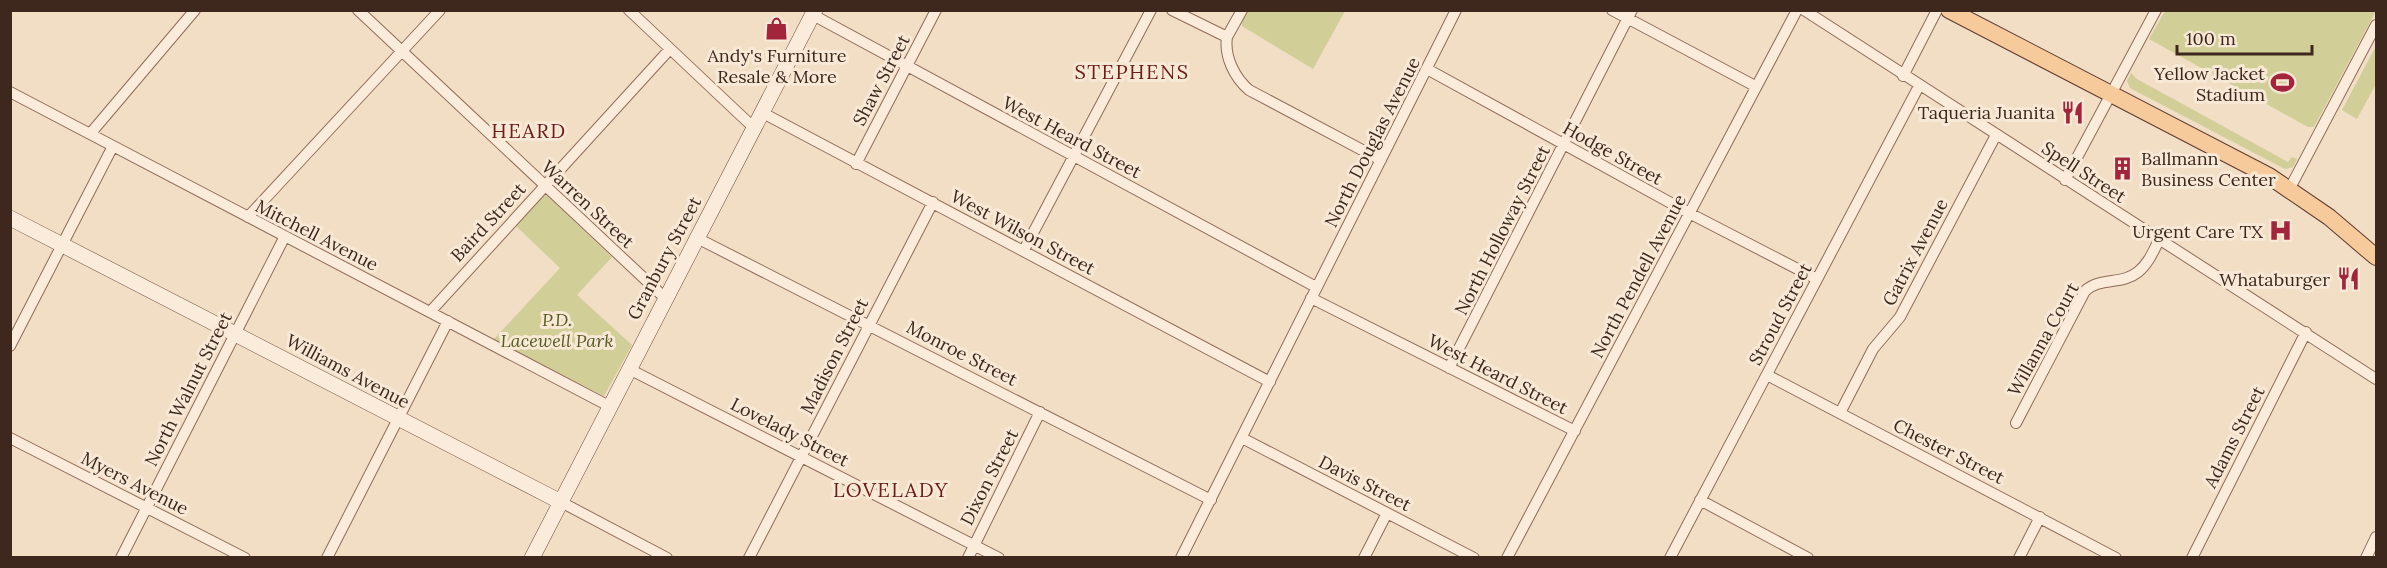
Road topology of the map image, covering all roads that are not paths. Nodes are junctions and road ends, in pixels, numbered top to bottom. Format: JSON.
{"nodes":[{"id":1,"x":195,"y":10,"type":"edge"},
{"id":2,"x":358,"y":10,"type":"edge"},
{"id":3,"x":440,"y":10,"type":"edge"},
{"id":4,"x":629,"y":10,"type":"edge"},
{"id":5,"x":936,"y":10,"type":"edge"},
{"id":6,"x":1151,"y":10,"type":"edge"},
{"id":7,"x":1172,"y":10,"type":"edge"},
{"id":8,"x":1242,"y":10,"type":"edge"},
{"id":9,"x":1456,"y":10,"type":"edge"},
{"id":10,"x":1612,"y":10,"type":"edge"},
{"id":11,"x":1797,"y":10,"type":"edge"},
{"id":12,"x":1804,"y":10,"type":"edge"},
{"id":13,"x":1937,"y":10,"type":"edge"},
{"id":14,"x":1949,"y":10,"type":"edge"},
{"id":15,"x":2156,"y":10,"type":"edge"},
{"id":16,"x":814,"y":13,"type":"edge"},
{"id":17,"x":1630,"y":15,"type":"edge"},
{"id":18,"x":2376,"y":25,"type":"edge"},
{"id":19,"x":1227,"y":38,"type":"junction"},
{"id":20,"x":670,"y":49,"type":"junction"},
{"id":21,"x":401,"y":51,"type":"junction"},
{"id":22,"x":907,"y":67,"type":"junction"},
{"id":23,"x":1427,"y":69,"type":"junction"},
{"id":24,"x":1903,"y":76,"type":"junction"},
{"id":25,"x":1755,"y":86,"type":"junction"},
{"id":26,"x":1919,"y":86,"type":"junction"},
{"id":27,"x":10,"y":92,"type":"edge"},
{"id":28,"x":2111,"y":93,"type":"junction"},
{"id":29,"x":761,"y":112,"type":"junction"},
{"id":30,"x":753,"y":127,"type":"junction"},
{"id":31,"x":90,"y":134,"type":"junction"},
{"id":32,"x":1996,"y":135,"type":"junction"},
{"id":33,"x":1564,"y":145,"type":"junction"},
{"id":34,"x":113,"y":146,"type":"junction"},
{"id":35,"x":1074,"y":156,"type":"junction"},
{"id":36,"x":1381,"y":160,"type":"junction"},
{"id":37,"x":856,"y":164,"type":"junction"},
{"id":38,"x":2065,"y":180,"type":"junction"},
{"id":39,"x":544,"y":186,"type":"junction"},
{"id":40,"x":2290,"y":188,"type":"junction"},
{"id":41,"x":933,"y":202,"type":"junction"},
{"id":42,"x":1689,"y":213,"type":"junction"},
{"id":43,"x":248,"y":217,"type":"junction"},
{"id":44,"x":10,"y":218,"type":"edge"},
{"id":45,"x":285,"y":236,"type":"junction"},
{"id":46,"x":697,"y":238,"type":"junction"},
{"id":47,"x":2159,"y":240,"type":"junction"},
{"id":48,"x":61,"y":244,"type":"junction"},
{"id":49,"x":1024,"y":250,"type":"junction"},
{"id":50,"x":2376,"y":256,"type":"edge"},
{"id":51,"x":1817,"y":279,"type":"junction"},
{"id":52,"x":1314,"y":292,"type":"junction"},
{"id":53,"x":665,"y":298,"type":"junction"},
{"id":54,"x":430,"y":312,"type":"junction"},
{"id":55,"x":448,"y":321,"type":"junction"},
{"id":56,"x":868,"y":325,"type":"junction"},
{"id":57,"x":2306,"y":332,"type":"junction"},
{"id":58,"x":234,"y":333,"type":"junction"},
{"id":59,"x":10,"y":346,"type":"edge"},
{"id":60,"x":1449,"y":368,"type":"junction"},
{"id":61,"x":629,"y":369,"type":"junction"},
{"id":62,"x":1767,"y":375,"type":"junction"},
{"id":63,"x":2376,"y":378,"type":"edge"},
{"id":64,"x":1270,"y":382,"type":"junction"},
{"id":65,"x":609,"y":406,"type":"junction"},
{"id":66,"x":1040,"y":412,"type":"junction"},
{"id":67,"x":1840,"y":413,"type":"junction"},
{"id":68,"x":397,"y":418,"type":"junction"},
{"id":69,"x":2016,"y":423,"type":"dead end"},
{"id":70,"x":1575,"y":431,"type":"junction"},
{"id":71,"x":10,"y":438,"type":"edge"},
{"id":72,"x":1242,"y":438,"type":"junction"},
{"id":73,"x":801,"y":456,"type":"junction"},
{"id":74,"x":1211,"y":500,"type":"junction"},
{"id":75,"x":1700,"y":500,"type":"junction"},
{"id":76,"x":561,"y":502,"type":"junction"},
{"id":77,"x":147,"y":507,"type":"junction"},
{"id":78,"x":1387,"y":513,"type":"junction"},
{"id":79,"x":2040,"y":517,"type":"junction"},
{"id":80,"x":2376,"y":537,"type":"edge"},
{"id":81,"x":974,"y":544,"type":"junction"},
{"id":82,"x":121,"y":558,"type":"edge"},
{"id":83,"x":245,"y":558,"type":"edge"},
{"id":84,"x":327,"y":558,"type":"edge"},
{"id":85,"x":532,"y":558,"type":"edge"},
{"id":86,"x":667,"y":558,"type":"edge"},
{"id":87,"x":749,"y":558,"type":"edge"},
{"id":88,"x":968,"y":558,"type":"edge"},
{"id":89,"x":999,"y":558,"type":"edge"},
{"id":90,"x":1181,"y":558,"type":"edge"},
{"id":91,"x":1364,"y":558,"type":"edge"},
{"id":92,"x":1474,"y":558,"type":"edge"},
{"id":93,"x":1507,"y":558,"type":"edge"},
{"id":94,"x":1670,"y":558,"type":"edge"},
{"id":95,"x":1808,"y":558,"type":"edge"},
{"id":96,"x":2019,"y":558,"type":"edge"},
{"id":97,"x":2116,"y":558,"type":"edge"},
{"id":98,"x":2192,"y":558,"type":"edge"},
{"id":99,"x":2366,"y":558,"type":"edge"}],
"edges":[{"from":1,"to":31,"type":"street"},
{"from":2,"to":21,"type":"street","name":"Warren Street"},
{"from":3,"to":21,"type":"street"},
{"from":4,"to":20,"type":"street"},
{"from":5,"to":22,"type":"street","name":"Shaw Street"},
{"from":6,"to":35,"type":"street"},
{"from":7,"to":19,"type":"street"},
{"from":8,"to":19,"type":"street"},
{"from":9,"to":23,"type":"street","name":"North Douglas Avenue"},
{"from":10,"to":17,"type":"street"},
{"from":11,"to":25,"type":"street","name":"North Pendell Avenue"},
{"from":12,"to":24,"type":"street","name":"Spell Street"},
{"from":13,"to":24,"type":"street"},
{"from":14,"to":28,"type":"main road"},
{"from":15,"to":28,"type":"street"},
{"from":16,"to":22,"type":"street","name":"West Heard Street"},
{"from":16,"to":29,"type":"street","name":"Granbury Street"},
{"from":17,"to":25,"type":"street"},
{"from":17,"to":33,"type":"street","name":"North Holloway Street"},
{"from":18,"to":40,"type":"street"},
{"from":19,"to":36,"type":"street"},
{"from":20,"to":30,"type":"street"},
{"from":20,"to":39,"type":"street","name":"Baird Street"},
{"from":21,"to":39,"type":"street","name":"Warren Street"},
{"from":21,"to":43,"type":"street"},
{"from":22,"to":35,"type":"street","name":"West Heard Street"},
{"from":22,"to":37,"type":"street","name":"Shaw Street"},
{"from":23,"to":33,"type":"street","name":"Hodge Street"},
{"from":23,"to":36,"type":"street","name":"North Douglas Avenue"},
{"from":24,"to":26,"type":"street","name":"Spell Street"},
{"from":25,"to":42,"type":"street","name":"North Pendell Avenue"},
{"from":26,"to":32,"type":"street","name":"Spell Street"},
{"from":26,"to":51,"type":"street","name":"Stroud Street"},
{"from":27,"to":31,"type":"street","name":"Mitchell Avenue"},
{"from":28,"to":38,"type":"street"},
{"from":28,"to":40,"type":"main road"},
{"from":29,"to":30,"type":"street","name":"Granbury Street"},
{"from":29,"to":37,"type":"street","name":"West Wilson Street"},
{"from":30,"to":46,"type":"street","name":"Granbury Street"},
{"from":31,"to":34,"type":"street","name":"Mitchell Avenue"},
{"from":32,"to":38,"type":"street","name":"Spell Street"},
{"from":32,"to":67,"type":"street","name":"Gatrix Avenue"},
{"from":33,"to":42,"type":"street","name":"Hodge Street"},
{"from":33,"to":60,"type":"street","name":"North Holloway Street"},
{"from":34,"to":43,"type":"street","name":"Mitchell Avenue"},
{"from":34,"to":48,"type":"street"},
{"from":35,"to":49,"type":"street"},
{"from":35,"to":52,"type":"street","name":"West Heard Street"},
{"from":36,"to":52,"type":"street","name":"North Douglas Avenue"},
{"from":37,"to":41,"type":"street","name":"West Wilson Street"},
{"from":38,"to":47,"type":"street","name":"Spell Street"},
{"from":39,"to":53,"type":"street","name":"Warren Street"},
{"from":39,"to":54,"type":"street","name":"Baird Street"},
{"from":40,"to":50,"type":"main road"},
{"from":41,"to":49,"type":"street","name":"West Wilson Street"},
{"from":41,"to":56,"type":"street","name":"Madison Street"},
{"from":42,"to":51,"type":"street","name":"Hodge Street"},
{"from":42,"to":70,"type":"street","name":"North Pendell Avenue"},
{"from":43,"to":45,"type":"street","name":"Mitchell Avenue"},
{"from":44,"to":48,"type":"street","name":"Williams Avenue"},
{"from":45,"to":54,"type":"street","name":"Mitchell Avenue"},
{"from":45,"to":58,"type":"street","name":"North Walnut Street"},
{"from":46,"to":53,"type":"street","name":"Granbury Street"},
{"from":46,"to":56,"type":"street","name":"Monroe Street"},
{"from":47,"to":57,"type":"street","name":"Spell Street"},
{"from":47,"to":69,"type":"street","name":"Willanna Court"},
{"from":48,"to":58,"type":"street","name":"Williams Avenue"},
{"from":48,"to":59,"type":"street"},
{"from":49,"to":64,"type":"street","name":"West Wilson Street"},
{"from":51,"to":62,"type":"street","name":"Stroud Street"},
{"from":52,"to":60,"type":"street","name":"West Heard Street"},
{"from":52,"to":64,"type":"street","name":"North Douglas Avenue"},
{"from":53,"to":61,"type":"street","name":"Granbury Street"},
{"from":54,"to":55,"type":"street","name":"Mitchell Avenue"},
{"from":55,"to":65,"type":"street","name":"Mitchell Avenue"},
{"from":55,"to":68,"type":"street"},
{"from":56,"to":66,"type":"street","name":"Monroe Street"},
{"from":56,"to":73,"type":"street","name":"Madison Street"},
{"from":57,"to":63,"type":"street","name":"Spell Street"},
{"from":57,"to":98,"type":"street","name":"Adams Street"},
{"from":58,"to":68,"type":"street","name":"Williams Avenue"},
{"from":58,"to":77,"type":"street","name":"North Walnut Street"},
{"from":60,"to":70,"type":"street","name":"West Heard Street"},
{"from":61,"to":65,"type":"street","name":"Granbury Street"},
{"from":61,"to":73,"type":"street","name":"Lovelady Street"},
{"from":62,"to":67,"type":"street","name":"Chester Street"},
{"from":62,"to":75,"type":"street","name":"Stroud Street"},
{"from":64,"to":72,"type":"street","name":"North Douglas Avenue"},
{"from":65,"to":76,"type":"street","name":"Granbury Street"},
{"from":66,"to":74,"type":"street","name":"Monroe Street"},
{"from":66,"to":81,"type":"street","name":"Dixon Street"},
{"from":67,"to":79,"type":"street","name":"Chester Street"},
{"from":68,"to":76,"type":"street","name":"Williams Avenue"},
{"from":68,"to":84,"type":"street"},
{"from":70,"to":93,"type":"street","name":"North Pendell Avenue"},
{"from":71,"to":77,"type":"street","name":"Myers Avenue"},
{"from":72,"to":74,"type":"street","name":"North Douglas Avenue"},
{"from":72,"to":78,"type":"street","name":"Davis Street"},
{"from":73,"to":81,"type":"street","name":"Lovelady Street"},
{"from":73,"to":87,"type":"street","name":"Madison Street"},
{"from":74,"to":90,"type":"street","name":"North Douglas Avenue"},
{"from":75,"to":94,"type":"street","name":"Stroud Street"},
{"from":75,"to":95,"type":"street"},
{"from":76,"to":85,"type":"street","name":"Granbury Street"},
{"from":76,"to":86,"type":"street","name":"Williams Avenue"},
{"from":77,"to":82,"type":"street","name":"North Walnut Street"},
{"from":77,"to":83,"type":"street","name":"Myers Avenue"},
{"from":78,"to":91,"type":"street"},
{"from":78,"to":92,"type":"street","name":"Davis Street"},
{"from":79,"to":96,"type":"street"},
{"from":79,"to":97,"type":"street","name":"Chester Street"},
{"from":80,"to":99,"type":"street"},
{"from":81,"to":88,"type":"street","name":"Dixon Street"},
{"from":81,"to":89,"type":"street","name":"Lovelady Street"}]}
